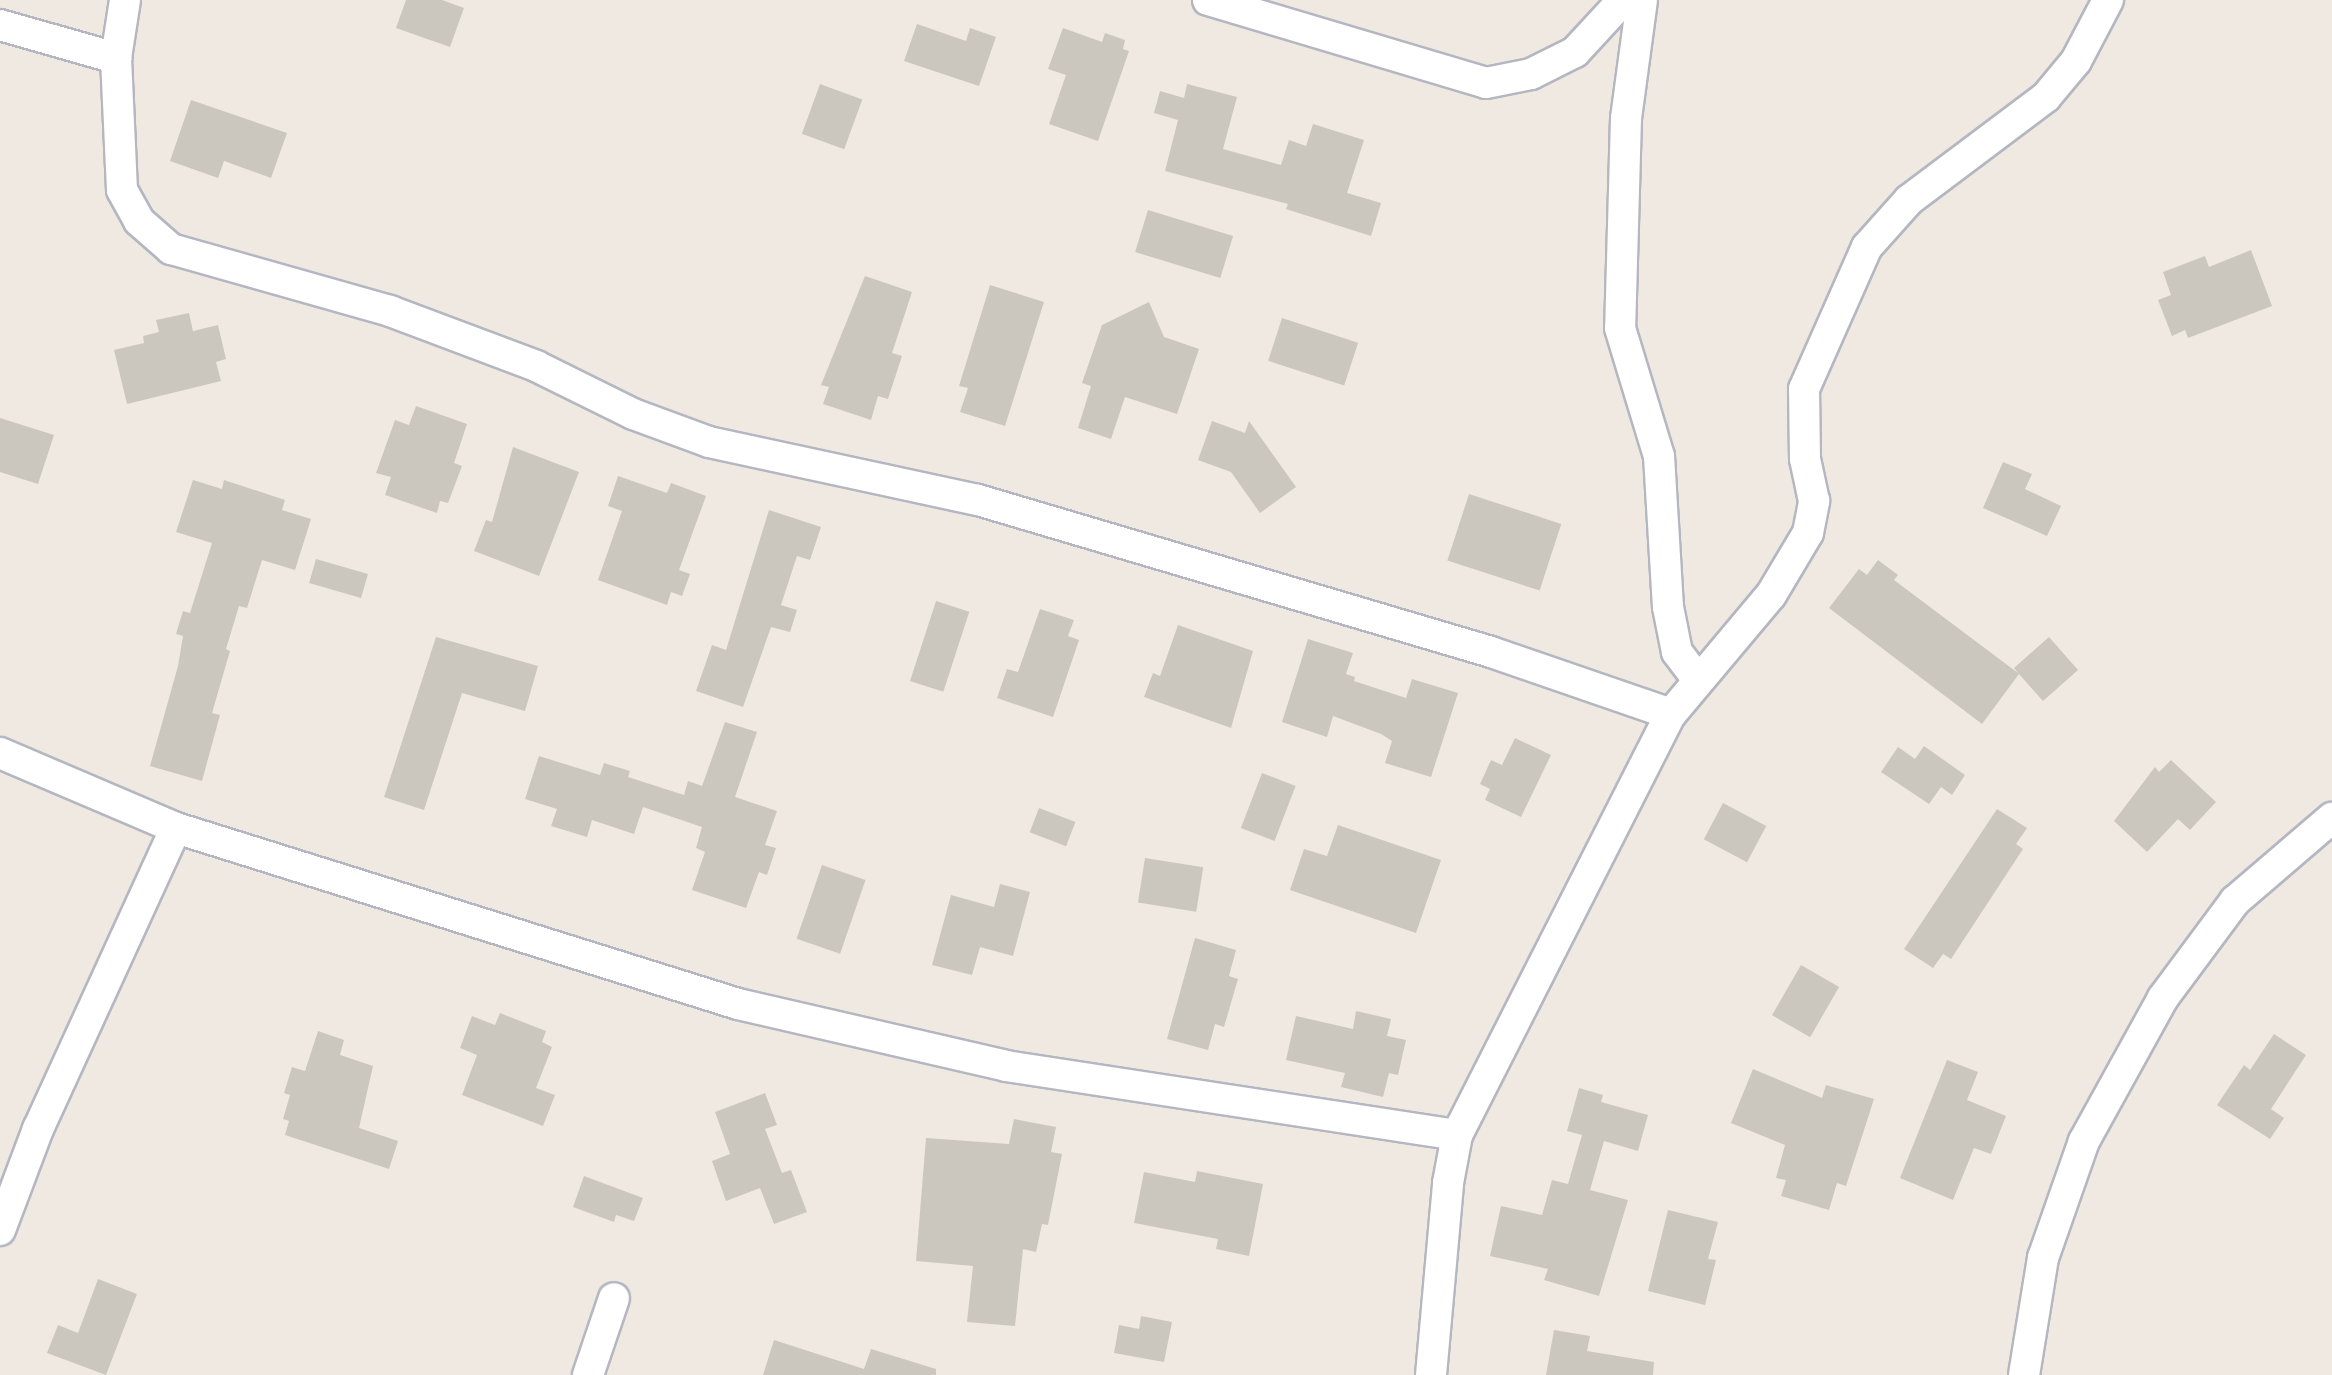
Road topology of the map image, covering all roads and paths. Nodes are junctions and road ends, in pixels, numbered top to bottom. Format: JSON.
{"nodes":[{"id":1,"x":125,"y":0,"type":"edge"},
{"id":2,"x":1208,"y":0,"type":"edge"},
{"id":3,"x":1623,"y":0,"type":"edge"},
{"id":4,"x":1642,"y":0,"type":"edge"},
{"id":5,"x":2108,"y":0,"type":"edge"},
{"id":6,"x":0,"y":25,"type":"edge"},
{"id":7,"x":116,"y":58,"type":"junction"},
{"id":8,"x":1697,"y":679,"type":"junction"},
{"id":9,"x":1671,"y":714,"type":"junction"},
{"id":10,"x":0,"y":753,"type":"edge"},
{"id":11,"x":2332,"y":818,"type":"edge"},
{"id":12,"x":176,"y":828,"type":"junction"},
{"id":13,"x":1457,"y":1135,"type":"junction"},
{"id":14,"x":0,"y":1230,"type":"edge"},
{"id":15,"x":614,"y":1298,"type":"dead end"},
{"id":16,"x":588,"y":1375,"type":"edge"},
{"id":17,"x":1431,"y":1375,"type":"edge"},
{"id":18,"x":2024,"y":1375,"type":"edge"}],
"edges":[{"from":1,"to":7,"type":"street"},
{"from":2,"to":3,"type":"street"},
{"from":4,"to":8,"type":"street"},
{"from":5,"to":8,"type":"street"},
{"from":6,"to":7,"type":"street"},
{"from":7,"to":9,"type":"street"},
{"from":8,"to":9,"type":"street"},
{"from":9,"to":13,"type":"street"},
{"from":10,"to":12,"type":"street"},
{"from":11,"to":18,"type":"street"},
{"from":12,"to":13,"type":"street"},
{"from":12,"to":14,"type":"street"},
{"from":13,"to":17,"type":"street"},
{"from":15,"to":16,"type":"street"}]}
